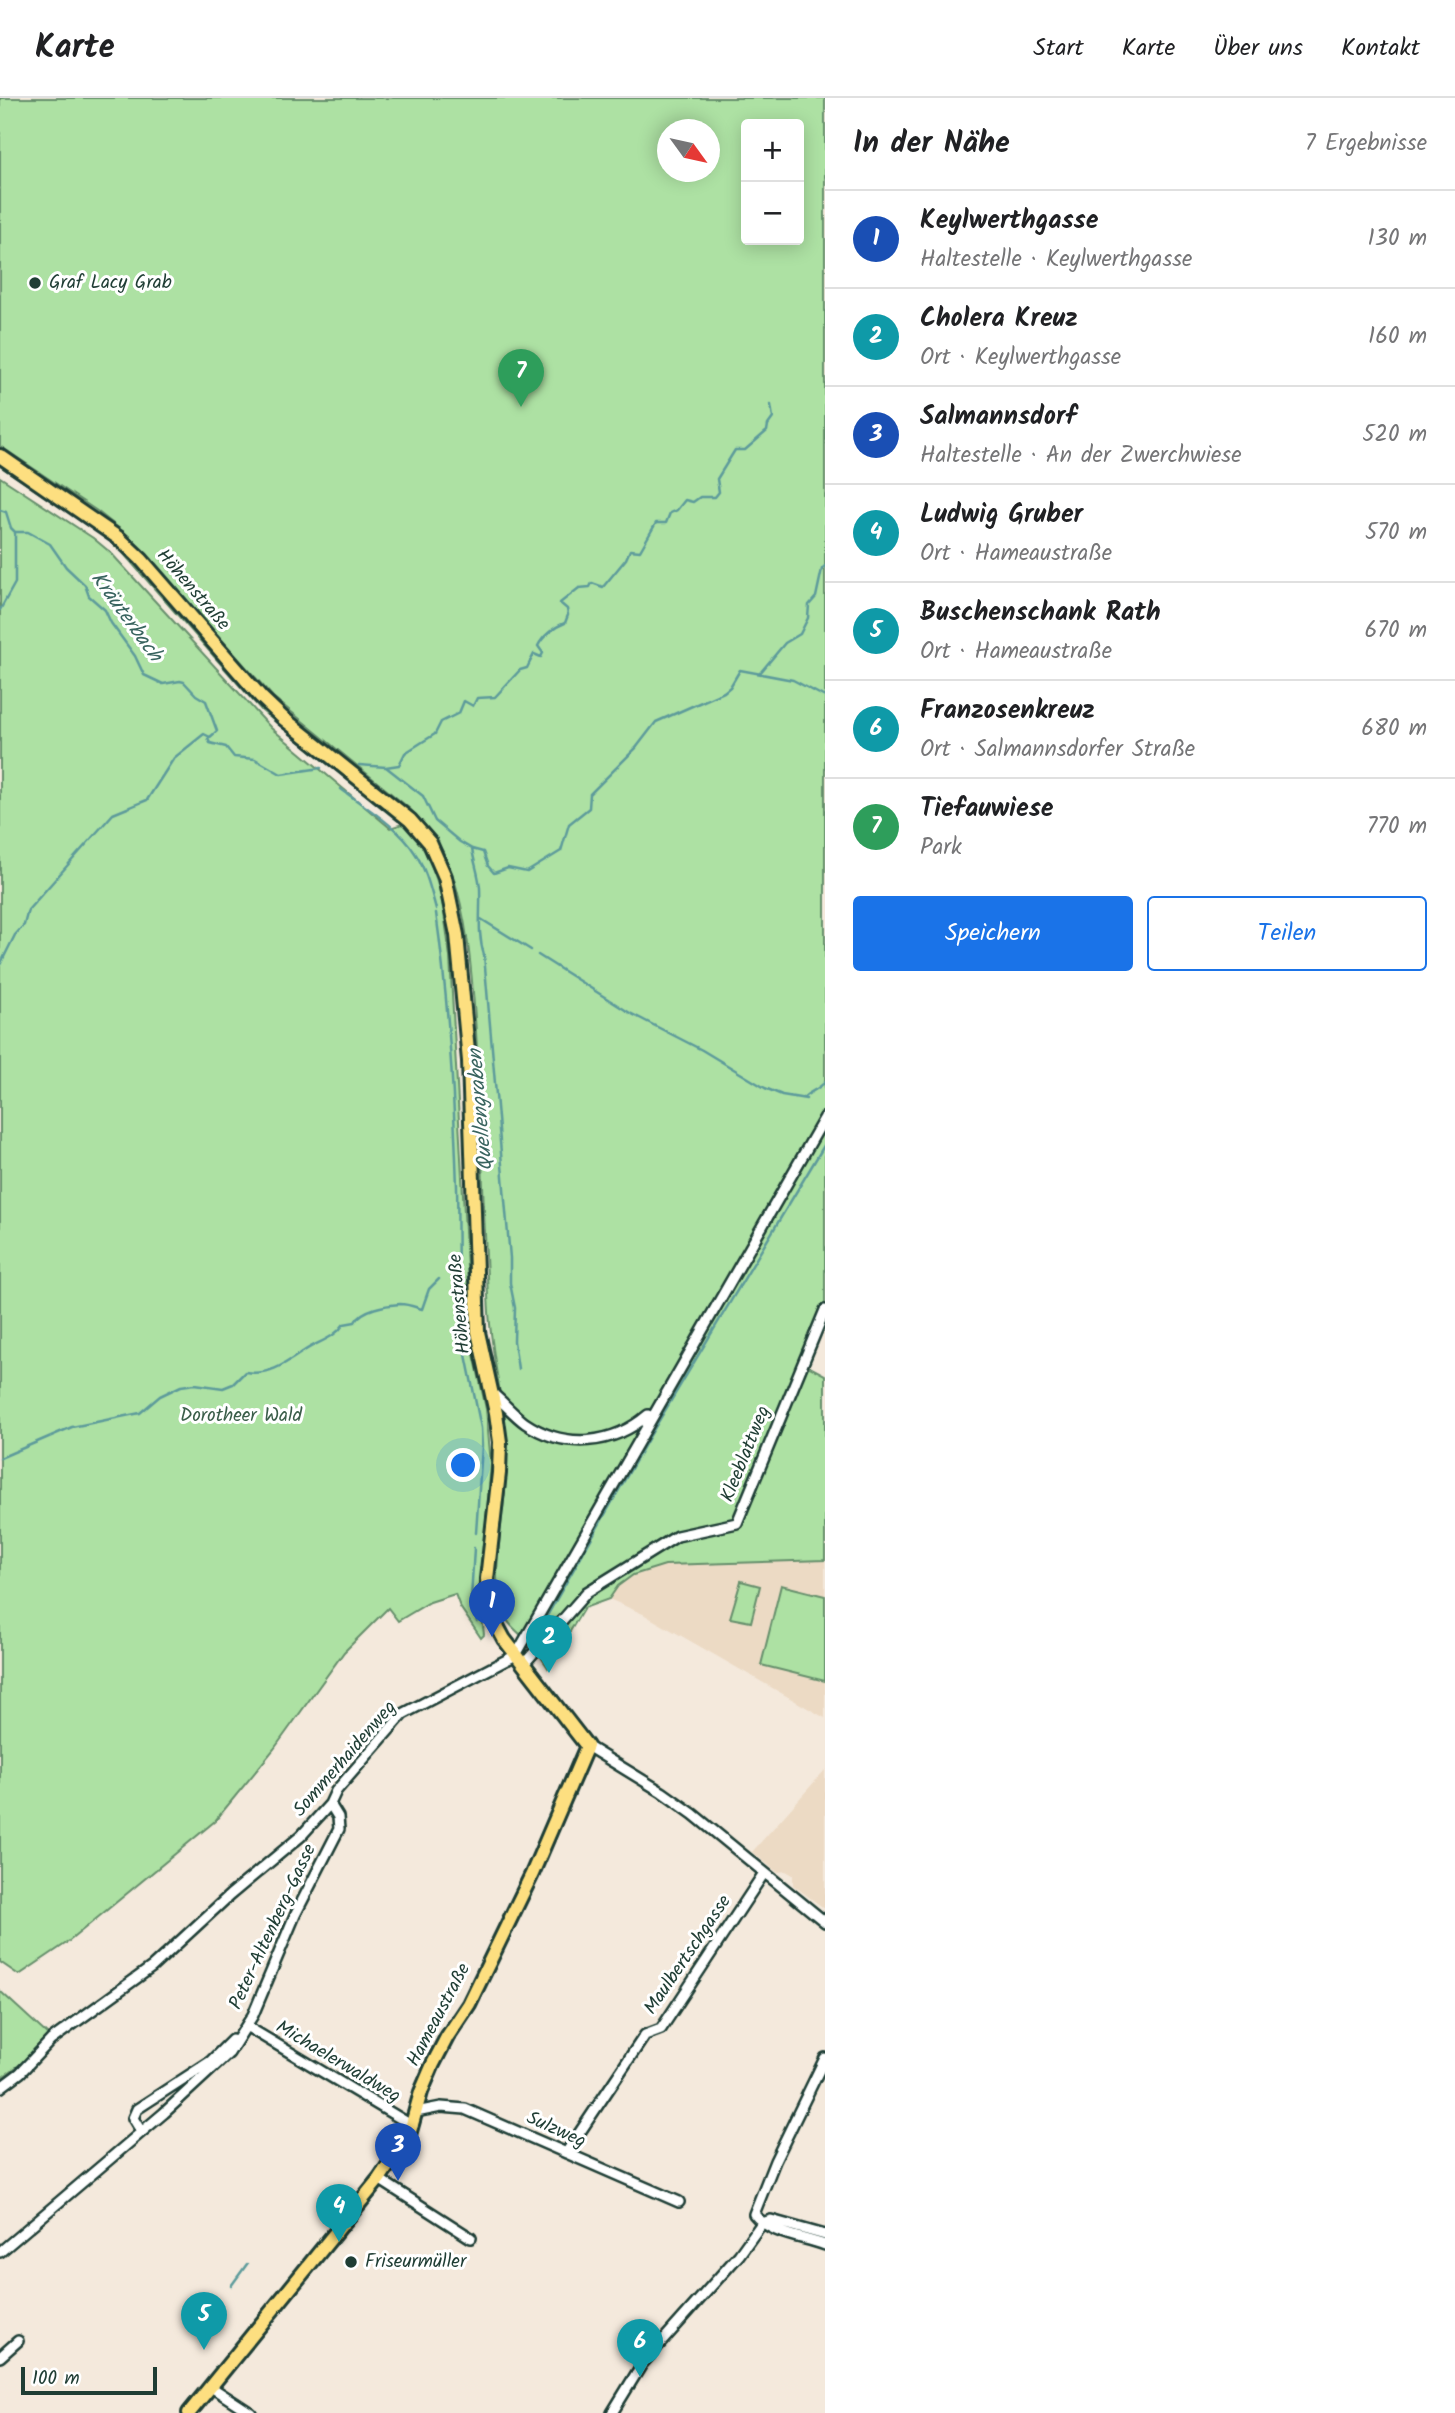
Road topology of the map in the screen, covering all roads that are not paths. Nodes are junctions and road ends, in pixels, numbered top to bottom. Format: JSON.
{"nodes":[{"id":1,"x":0,"y":456,"type":"edge"},
{"id":2,"x":825,"y":1116,"type":"edge"},
{"id":3,"x":825,"y":1310,"type":"edge"},
{"id":4,"x":822,"y":1323,"type":"edge"},
{"id":5,"x":492,"y":1392,"type":"junction"},
{"id":6,"x":655,"y":1409,"type":"junction"},
{"id":7,"x":520,"y":1660,"type":"junction"},
{"id":8,"x":587,"y":1746,"type":"junction"},
{"id":9,"x":330,"y":1804,"type":"junction"},
{"id":10,"x":764,"y":1873,"type":"junction"},
{"id":11,"x":825,"y":1922,"type":"edge"},
{"id":12,"x":246,"y":2026,"type":"junction"},
{"id":13,"x":825,"y":2058,"type":"edge"},
{"id":14,"x":0,"y":2088,"type":"edge"},
{"id":15,"x":416,"y":2112,"type":"junction"},
{"id":16,"x":413,"y":2126,"type":"junction"},
{"id":17,"x":141,"y":2131,"type":"junction"},
{"id":18,"x":566,"y":2153,"type":"junction"},
{"id":19,"x":379,"y":2179,"type":"junction"},
{"id":20,"x":679,"y":2202,"type":"dead end"},
{"id":21,"x":762,"y":2223,"type":"junction"},
{"id":22,"x":825,"y":2235,"type":"edge"},
{"id":23,"x":471,"y":2238,"type":"dead end"},
{"id":24,"x":825,"y":2245,"type":"edge"},
{"id":25,"x":0,"y":2252,"type":"edge"},
{"id":26,"x":18,"y":2341,"type":"dead end"},
{"id":27,"x":0,"y":2357,"type":"edge"},
{"id":28,"x":211,"y":2387,"type":"junction"},
{"id":29,"x":189,"y":2413,"type":"edge"},
{"id":30,"x":251,"y":2413,"type":"edge"},
{"id":31,"x":612,"y":2413,"type":"edge"}],
"edges":[{"from":1,"to":5,"type":"main road","name":"Höhenstraße"},
{"from":2,"to":6,"type":"street"},
{"from":3,"to":4,"type":"street","name":"Kleeblattweg"},
{"from":4,"to":7,"type":"street","name":"Kleeblattweg"},
{"from":5,"to":6,"type":"street"},
{"from":5,"to":7,"type":"main road","name":"Höhenstraße"},
{"from":6,"to":7,"type":"street"},
{"from":7,"to":8,"type":"main road","name":"Höhenstraße"},
{"from":7,"to":9,"type":"street","name":"Sommerhaidenweg"},
{"from":8,"to":10,"type":"street"},
{"from":8,"to":15,"type":"main road","name":"Hameaustraße"},
{"from":9,"to":12,"type":"street","name":"Peter-Altenberg-Gasse"},
{"from":9,"to":14,"type":"street","name":"Sommerhaidenweg"},
{"from":10,"to":11,"type":"street"},
{"from":10,"to":18,"type":"street","name":"Maulbertschgasse"},
{"from":12,"to":16,"type":"street","name":"Michaelerwaldweg"},
{"from":12,"to":17,"type":"street","name":"Peter-Altenberg-Gasse"},
{"from":12,"to":17,"type":"street","name":"Peter-Altenberg-Gasse"},
{"from":13,"to":21,"type":"street"},
{"from":15,"to":16,"type":"main road","name":"Hameaustraße"},
{"from":15,"to":18,"type":"street","name":"Sulzweg"},
{"from":16,"to":19,"type":"main road","name":"Hameaustraße"},
{"from":17,"to":25,"type":"street","name":"Peter-Altenberg-Gasse"},
{"from":18,"to":20,"type":"street","name":"Sulzweg"},
{"from":19,"to":23,"type":"street"},
{"from":19,"to":28,"type":"main road","name":"Hameaustraße"},
{"from":21,"to":22,"type":"street"},
{"from":21,"to":24,"type":"street"},
{"from":21,"to":31,"type":"street"},
{"from":26,"to":27,"type":"street"},
{"from":28,"to":29,"type":"main road","name":"Hameaustraße"},
{"from":28,"to":30,"type":"street"}]}
